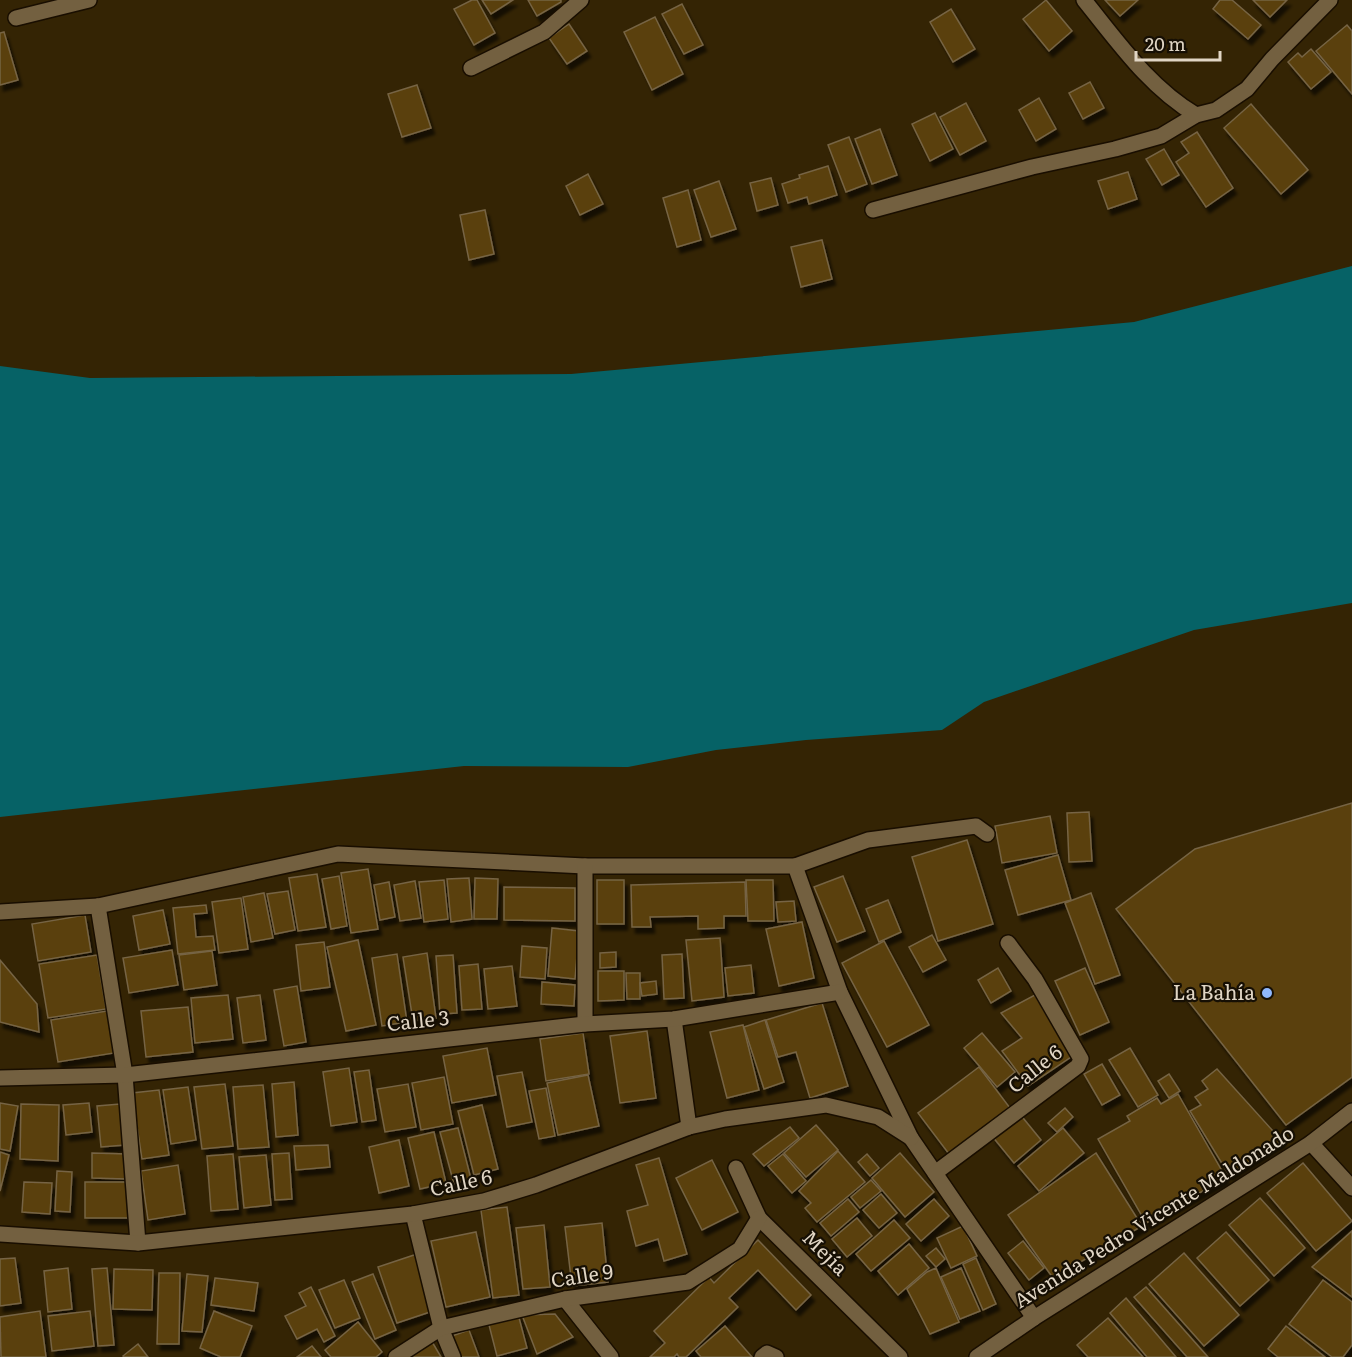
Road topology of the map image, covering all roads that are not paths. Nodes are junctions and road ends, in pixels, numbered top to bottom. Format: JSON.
{"nodes":[{"id":1,"x":89,"y":0,"type":"edge"},
{"id":2,"x":581,"y":0,"type":"edge"},
{"id":3,"x":1084,"y":0,"type":"edge"},
{"id":4,"x":1330,"y":0,"type":"edge"},
{"id":5,"x":16,"y":18,"type":"dead end"},
{"id":6,"x":471,"y":68,"type":"dead end"},
{"id":7,"x":1196,"y":115,"type":"junction"},
{"id":8,"x":873,"y":210,"type":"dead end"},
{"id":9,"x":987,"y":834,"type":"dead end"},
{"id":10,"x":585,"y":866,"type":"junction"},
{"id":11,"x":795,"y":866,"type":"junction"},
{"id":12,"x":98,"y":906,"type":"junction"},
{"id":13,"x":0,"y":912,"type":"edge"},
{"id":14,"x":1008,"y":943,"type":"dead end"},
{"id":15,"x":840,"y":992,"type":"junction"},
{"id":16,"x":674,"y":1019,"type":"junction"},
{"id":17,"x":585,"y":1024,"type":"junction"},
{"id":18,"x":125,"y":1075,"type":"junction"},
{"id":19,"x":0,"y":1078,"type":"edge"},
{"id":20,"x":1352,"y":1111,"type":"edge"},
{"id":21,"x":689,"y":1127,"type":"junction"},
{"id":22,"x":911,"y":1138,"type":"junction"},
{"id":23,"x":1311,"y":1143,"type":"junction"},
{"id":24,"x":736,"y":1168,"type":"dead end"},
{"id":25,"x":935,"y":1173,"type":"junction"},
{"id":26,"x":1352,"y":1188,"type":"edge"},
{"id":27,"x":413,"y":1214,"type":"junction"},
{"id":28,"x":759,"y":1218,"type":"junction"},
{"id":29,"x":0,"y":1234,"type":"edge"},
{"id":30,"x":138,"y":1243,"type":"junction"},
{"id":31,"x":565,"y":1299,"type":"junction"},
{"id":32,"x":1034,"y":1318,"type":"junction"},
{"id":33,"x":441,"y":1328,"type":"junction"},
{"id":34,"x":396,"y":1357,"type":"edge"},
{"id":35,"x":453,"y":1357,"type":"edge"},
{"id":36,"x":611,"y":1357,"type":"edge"},
{"id":37,"x":762,"y":1357,"type":"edge"},
{"id":38,"x":776,"y":1357,"type":"edge"},
{"id":39,"x":900,"y":1357,"type":"edge"},
{"id":40,"x":976,"y":1357,"type":"edge"}],
"edges":[{"from":1,"to":5,"type":"street"},
{"from":2,"to":6,"type":"street"},
{"from":3,"to":7,"type":"street"},
{"from":4,"to":7,"type":"street"},
{"from":7,"to":8,"type":"street"},
{"from":9,"to":11,"type":"street"},
{"from":10,"to":11,"type":"street"},
{"from":10,"to":12,"type":"street"},
{"from":10,"to":17,"type":"street"},
{"from":11,"to":15,"type":"street"},
{"from":12,"to":13,"type":"street"},
{"from":12,"to":18,"type":"street"},
{"from":14,"to":25,"type":"street","name":"Calle 6"},
{"from":15,"to":16,"type":"street","name":"Calle 3"},
{"from":15,"to":22,"type":"street"},
{"from":16,"to":17,"type":"street","name":"Calle 3"},
{"from":16,"to":21,"type":"street"},
{"from":17,"to":18,"type":"street","name":"Calle 3"},
{"from":18,"to":19,"type":"street","name":"Calle 3"},
{"from":18,"to":30,"type":"street"},
{"from":20,"to":23,"type":"street","name":"Avenida Pedro Vicente Maldonado"},
{"from":21,"to":22,"type":"street","name":"Calle 6"},
{"from":21,"to":27,"type":"street","name":"Calle 6"},
{"from":22,"to":25,"type":"street"},
{"from":23,"to":26,"type":"street"},
{"from":23,"to":32,"type":"street","name":"Avenida Pedro Vicente Maldonado"},
{"from":24,"to":28,"type":"street","name":"Mejía"},
{"from":25,"to":32,"type":"street"},
{"from":27,"to":30,"type":"street","name":"Calle 6"},
{"from":27,"to":33,"type":"street"},
{"from":28,"to":31,"type":"street","name":"Calle 9"},
{"from":28,"to":39,"type":"street","name":"Mejía"},
{"from":29,"to":30,"type":"street","name":"Calle 6"},
{"from":31,"to":33,"type":"street","name":"Calle 9"},
{"from":31,"to":36,"type":"street"},
{"from":32,"to":40,"type":"street","name":"Avenida Pedro Vicente Maldonado"},
{"from":33,"to":34,"type":"street","name":"Calle 9"},
{"from":33,"to":35,"type":"street"},
{"from":37,"to":38,"type":"street"}]}
